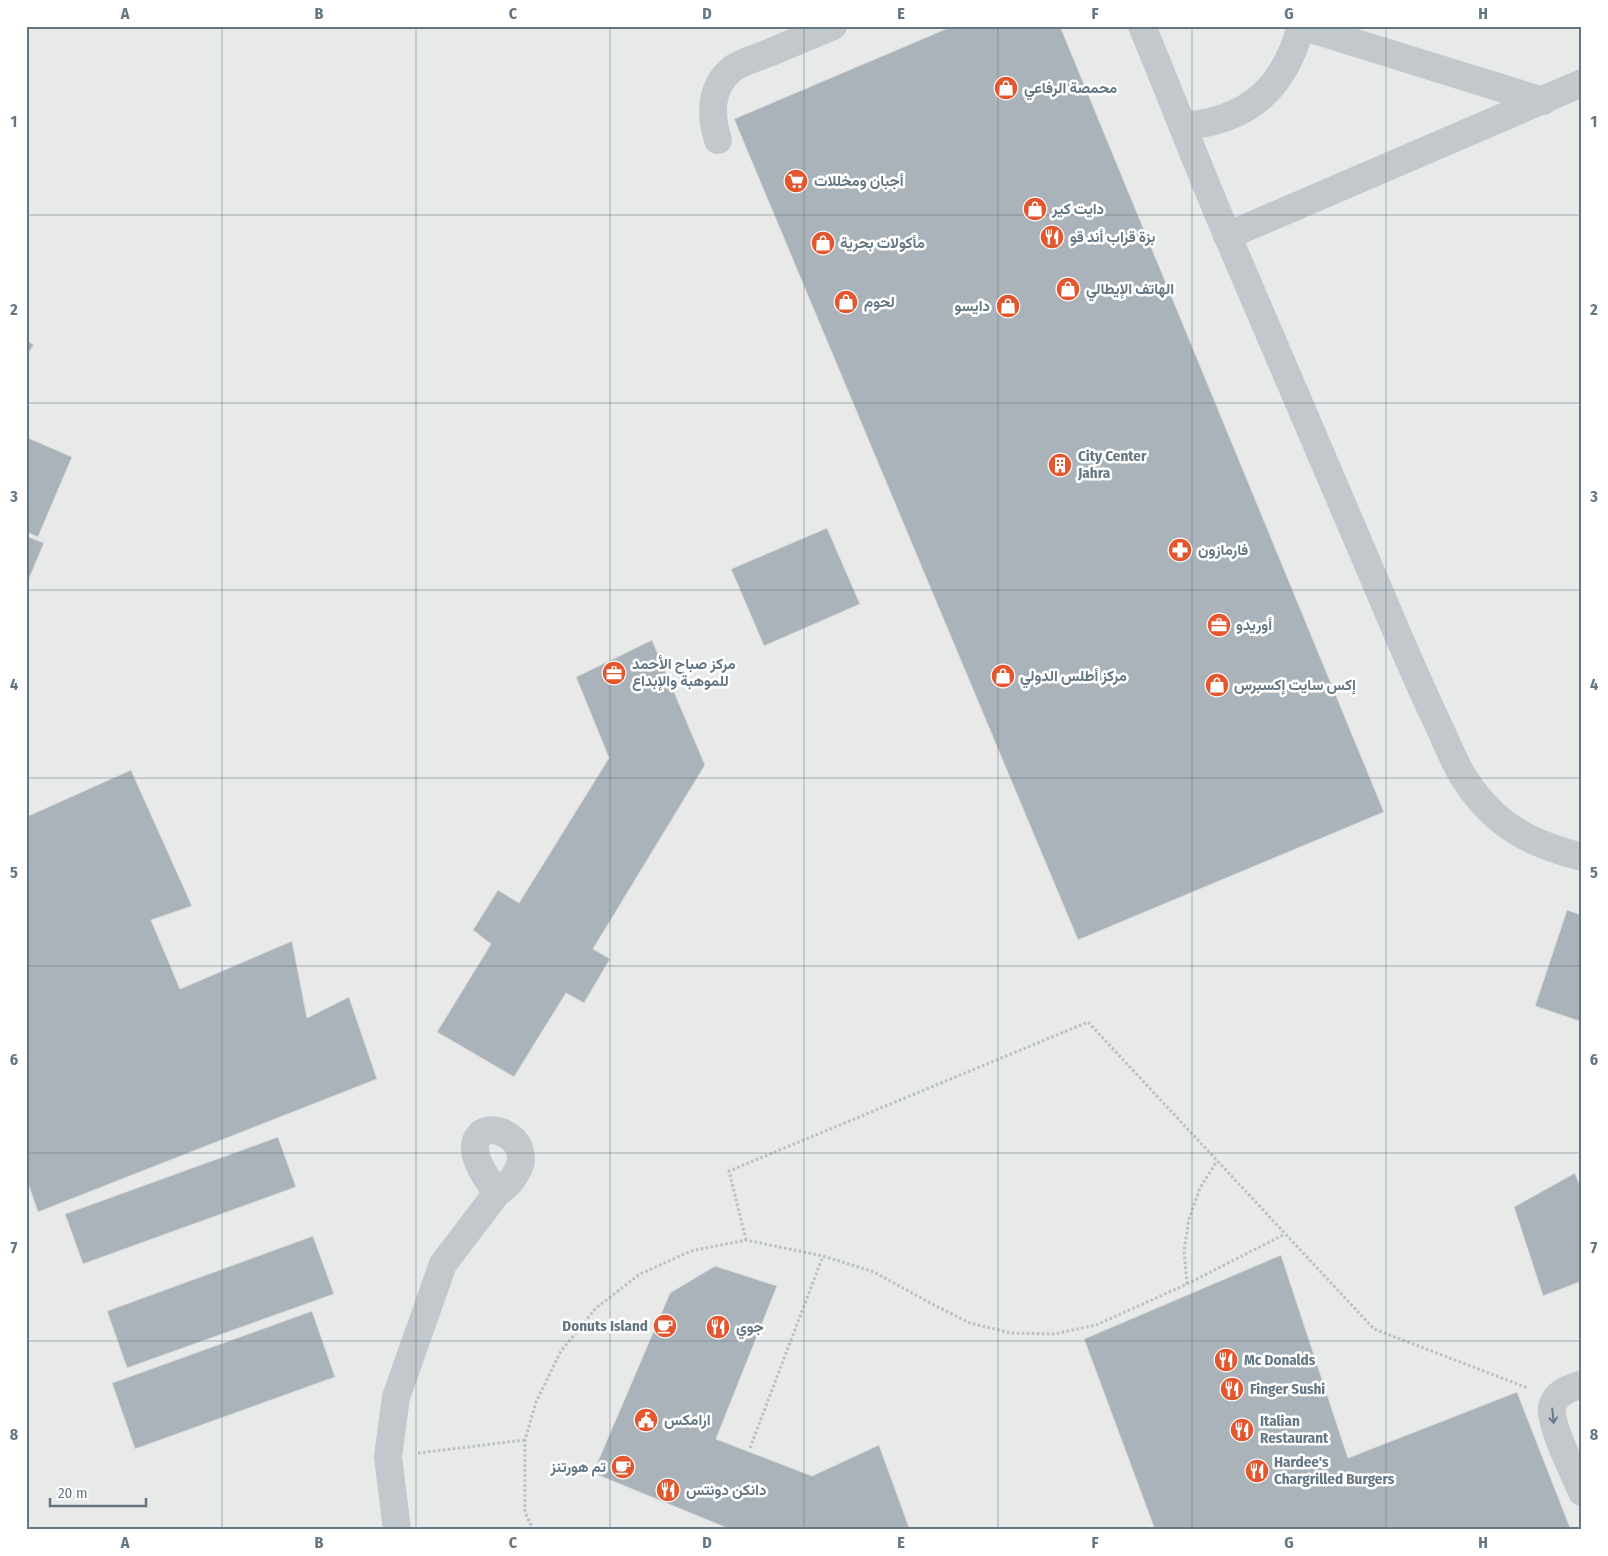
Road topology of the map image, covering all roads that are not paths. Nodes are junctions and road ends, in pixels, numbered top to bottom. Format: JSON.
{"nodes":[{"id":1,"x":832,"y":26,"type":"edge"},
{"id":2,"x":1142,"y":26,"type":"edge"},
{"id":3,"x":1301,"y":26,"type":"edge"},
{"id":4,"x":1582,"y":84,"type":"edge"},
{"id":5,"x":1542,"y":101,"type":"junction"},
{"id":6,"x":1183,"y":126,"type":"junction"},
{"id":7,"x":718,"y":140,"type":"dead end"},
{"id":8,"x":1227,"y":236,"type":"junction"},
{"id":9,"x":1582,"y":857,"type":"edge"},
{"id":10,"x":497,"y":1192,"type":"dead end"},
{"id":11,"x":1582,"y":1384,"type":"edge"},
{"id":12,"x":1582,"y":1492,"type":"edge"},
{"id":13,"x":397,"y":1530,"type":"edge"}],
"edges":[{"from":1,"to":7,"type":"lane"},
{"from":2,"to":6,"type":"lane"},
{"from":3,"to":5,"type":"lane"},
{"from":3,"to":6,"type":"lane"},
{"from":4,"to":5,"type":"lane"},
{"from":5,"to":8,"type":"lane"},
{"from":6,"to":8,"type":"lane"},
{"from":8,"to":9,"type":"lane"},
{"from":10,"to":13,"type":"lane"},
{"from":11,"to":12,"type":"lane","one_way":true}]}
